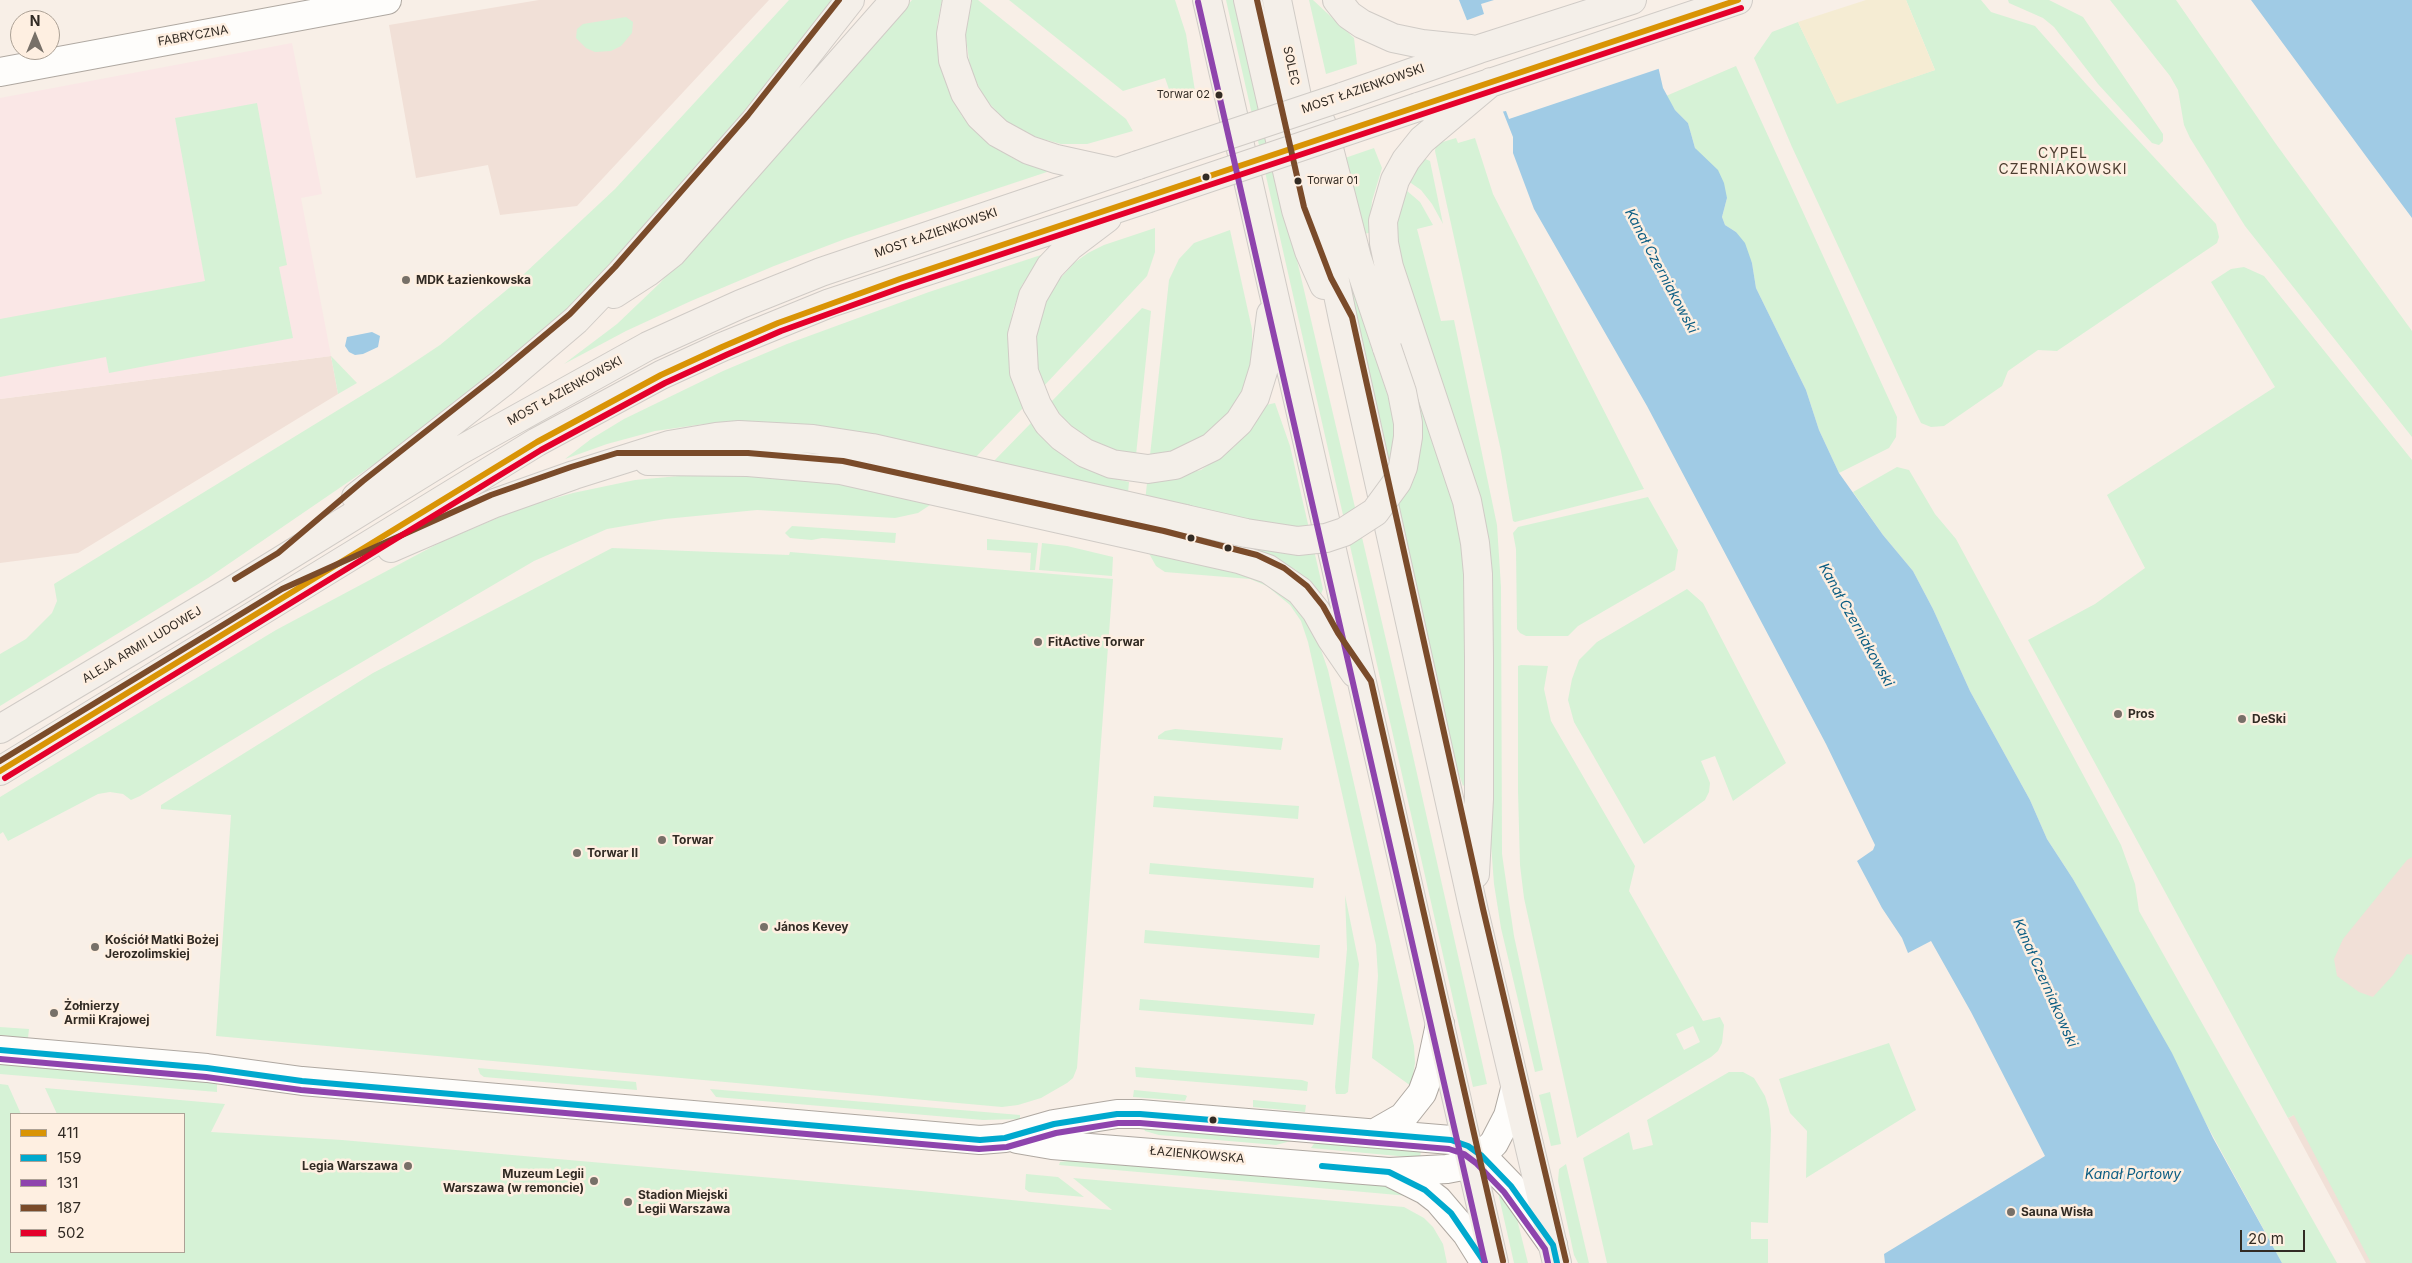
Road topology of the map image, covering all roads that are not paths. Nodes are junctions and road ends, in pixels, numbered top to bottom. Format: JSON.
{"nodes":[{"id":1,"x":386,"y":0,"type":"edge"},
{"id":2,"x":850,"y":0,"type":"edge"},
{"id":3,"x":895,"y":0,"type":"edge"},
{"id":4,"x":957,"y":0,"type":"edge"},
{"id":5,"x":1192,"y":0,"type":"edge"},
{"id":6,"x":1207,"y":0,"type":"edge"},
{"id":7,"x":1248,"y":0,"type":"edge"},
{"id":8,"x":1277,"y":0,"type":"edge"},
{"id":9,"x":1338,"y":0,"type":"edge"},
{"id":10,"x":1632,"y":0,"type":"edge"},
{"id":11,"x":1738,"y":0,"type":"edge"},
{"id":12,"x":1479,"y":49,"type":"junction"},
{"id":13,"x":1219,"y":52,"type":"junction"},
{"id":14,"x":1289,"y":56,"type":"junction"},
{"id":15,"x":0,"y":72,"type":"edge"},
{"id":16,"x":1491,"y":82,"type":"junction"},
{"id":17,"x":1127,"y":168,"type":"junction"},
{"id":18,"x":1136,"y":202,"type":"junction"},
{"id":19,"x":1274,"y":293,"type":"junction"},
{"id":20,"x":1343,"y":319,"type":"junction"},
{"id":21,"x":576,"y":320,"type":"junction"},
{"id":22,"x":619,"y":462,"type":"junction"},
{"id":23,"x":283,"y":560,"type":"junction"},
{"id":24,"x":286,"y":597,"type":"junction"},
{"id":25,"x":1363,"y":684,"type":"junction"},
{"id":26,"x":0,"y":729,"type":"edge"},
{"id":27,"x":0,"y":771,"type":"edge"},
{"id":28,"x":1474,"y":911,"type":"junction"},
{"id":29,"x":1440,"y":1024,"type":"junction"},
{"id":30,"x":0,"y":1050,"type":"edge"},
{"id":31,"x":1515,"y":1089,"type":"junction"},
{"id":32,"x":1375,"y":1134,"type":"junction"},
{"id":33,"x":1005,"y":1138,"type":"junction"},
{"id":34,"x":1474,"y":1155,"type":"junction"},
{"id":35,"x":1390,"y":1172,"type":"junction"},
{"id":36,"x":1555,"y":1254,"type":"edge"},
{"id":37,"x":1485,"y":1263,"type":"edge"},
{"id":38,"x":1494,"y":1263,"type":"edge"}],
"edges":[{"from":1,"to":15,"type":"street","name":"FABRYCZNA"},
{"from":2,"to":21,"type":"main road"},
{"from":3,"to":21,"type":"main road"},
{"from":4,"to":17,"type":"main road"},
{"from":5,"to":13,"type":"main road"},
{"from":6,"to":13,"type":"main road"},
{"from":7,"to":20,"type":"main road"},
{"from":8,"to":14,"type":"main road","name":"SOLEC"},
{"from":9,"to":12,"type":"main road"},
{"from":10,"to":12,"type":"main road","name":"MOST ŁAZIENKOWSKI"},
{"from":11,"to":16,"type":"main road"},
{"from":12,"to":17,"type":"main road","name":"MOST ŁAZIENKOWSKI","bridge":true},
{"from":13,"to":19,"type":"main road"},
{"from":14,"to":20,"type":"main road","name":"SOLEC"},
{"from":14,"to":22,"type":"main road","bridge":true},
{"from":16,"to":18,"type":"main road","bridge":true},
{"from":16,"to":28,"type":"main road"},
{"from":17,"to":23,"type":"main road","name":"MOST ŁAZIENKOWSKI"},
{"from":18,"to":19,"type":"main road"},
{"from":18,"to":24,"type":"main road"},
{"from":19,"to":25,"type":"main road"},
{"from":20,"to":28,"type":"main road","name":"SOLEC"},
{"from":21,"to":23,"type":"main road"},
{"from":22,"to":24,"type":"main road"},
{"from":22,"to":25,"type":"main road"},
{"from":23,"to":26,"type":"main road","name":"ALEJA ARMII LUDOWEJ"},
{"from":24,"to":27,"type":"main road"},
{"from":25,"to":29,"type":"main road"},
{"from":28,"to":31,"type":"main road","name":"SOLEC"},
{"from":29,"to":32,"type":"street"},
{"from":29,"to":34,"type":"main road"},
{"from":30,"to":33,"type":"street","name":"ŁAZIENKOWSKA"},
{"from":31,"to":34,"type":"street"},
{"from":31,"to":36,"type":"main road","name":"SOLEC"},
{"from":32,"to":33,"type":"street","name":"ŁAZIENKOWSKA"},
{"from":32,"to":34,"type":"street","name":"ŁAZIENKOWSKA"},
{"from":33,"to":35,"type":"street","name":"ŁAZIENKOWSKA"},
{"from":34,"to":35,"type":"street","name":"ŁAZIENKOWSKA"},
{"from":34,"to":36,"type":"street"},
{"from":34,"to":38,"type":"main road"},
{"from":35,"to":37,"type":"street","name":"ŁAZIENKOWSKA"}]}
